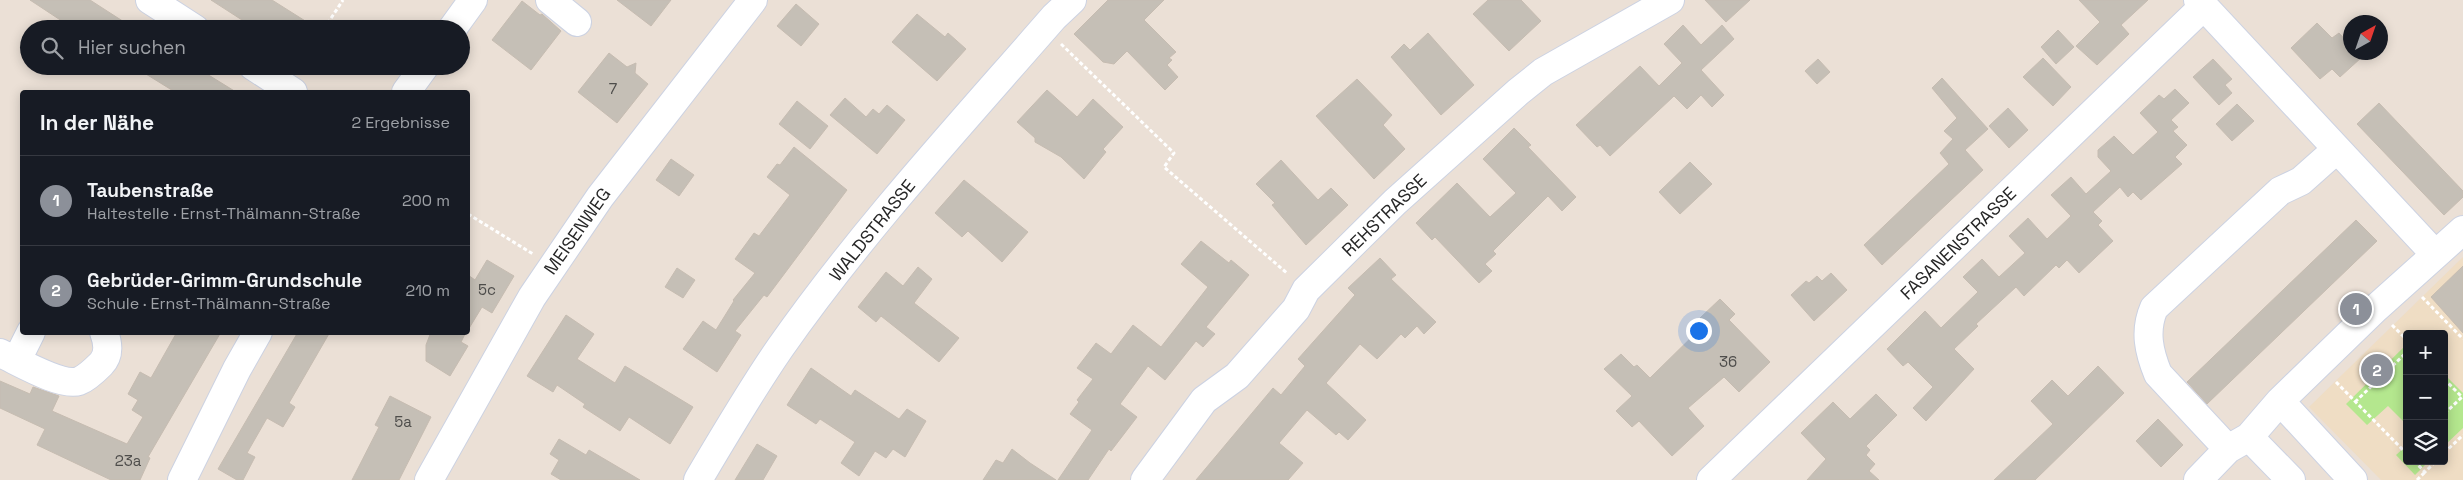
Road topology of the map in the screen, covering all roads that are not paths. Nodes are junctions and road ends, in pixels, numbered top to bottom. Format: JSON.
{"nodes":[{"id":1,"x":150,"y":0,"type":"edge"},
{"id":2,"x":473,"y":0,"type":"edge"},
{"id":3,"x":550,"y":0,"type":"edge"},
{"id":4,"x":753,"y":0,"type":"edge"},
{"id":5,"x":1072,"y":0,"type":"edge"},
{"id":6,"x":1670,"y":0,"type":"edge"},
{"id":7,"x":2201,"y":3,"type":"edge"},
{"id":8,"x":181,"y":20,"type":"edge"},
{"id":9,"x":459,"y":20,"type":"edge"},
{"id":10,"x":577,"y":22,"type":"dead end"},
{"id":11,"x":267,"y":75,"type":"edge"},
{"id":12,"x":418,"y":75,"type":"edge"},
{"id":13,"x":290,"y":90,"type":"edge"},
{"id":14,"x":407,"y":90,"type":"edge"},
{"id":15,"x":2337,"y":149,"type":"junction"},
{"id":16,"x":2463,"y":230,"type":"edge"},
{"id":17,"x":2435,"y":254,"type":"junction"},
{"id":18,"x":28,"y":335,"type":"edge"},
{"id":19,"x":105,"y":335,"type":"edge"},
{"id":20,"x":256,"y":335,"type":"edge"},
{"id":21,"x":8,"y":357,"type":"edge"},
{"id":22,"x":2280,"y":401,"type":"junction"},
{"id":23,"x":2238,"y":443,"type":"junction"},
{"id":24,"x":182,"y":480,"type":"edge"},
{"id":25,"x":429,"y":480,"type":"edge"},
{"id":26,"x":698,"y":480,"type":"edge"},
{"id":27,"x":1145,"y":480,"type":"edge"},
{"id":28,"x":1711,"y":480,"type":"edge"},
{"id":29,"x":2198,"y":480,"type":"edge"},
{"id":30,"x":2291,"y":480,"type":"edge"},
{"id":31,"x":2353,"y":480,"type":"edge"}],
"edges":[{"from":1,"to":8,"type":"street"},
{"from":2,"to":9,"type":"street"},
{"from":3,"to":10,"type":"street"},
{"from":4,"to":25,"type":"street","name":"MEISENWEG"},
{"from":5,"to":26,"type":"street","name":"WALDSTRASSE"},
{"from":6,"to":27,"type":"street","name":"REHSTRASSE"},
{"from":7,"to":15,"type":"street"},
{"from":7,"to":28,"type":"street","name":"FASANENSTRASSE"},
{"from":11,"to":13,"type":"street"},
{"from":12,"to":14,"type":"street"},
{"from":15,"to":17,"type":"street"},
{"from":15,"to":23,"type":"street"},
{"from":16,"to":17,"type":"street"},
{"from":17,"to":22,"type":"street"},
{"from":18,"to":21,"type":"street"},
{"from":19,"to":21,"type":"street"},
{"from":20,"to":24,"type":"street"},
{"from":22,"to":23,"type":"street"},
{"from":22,"to":31,"type":"street"},
{"from":23,"to":29,"type":"street"},
{"from":23,"to":30,"type":"street"}]}
